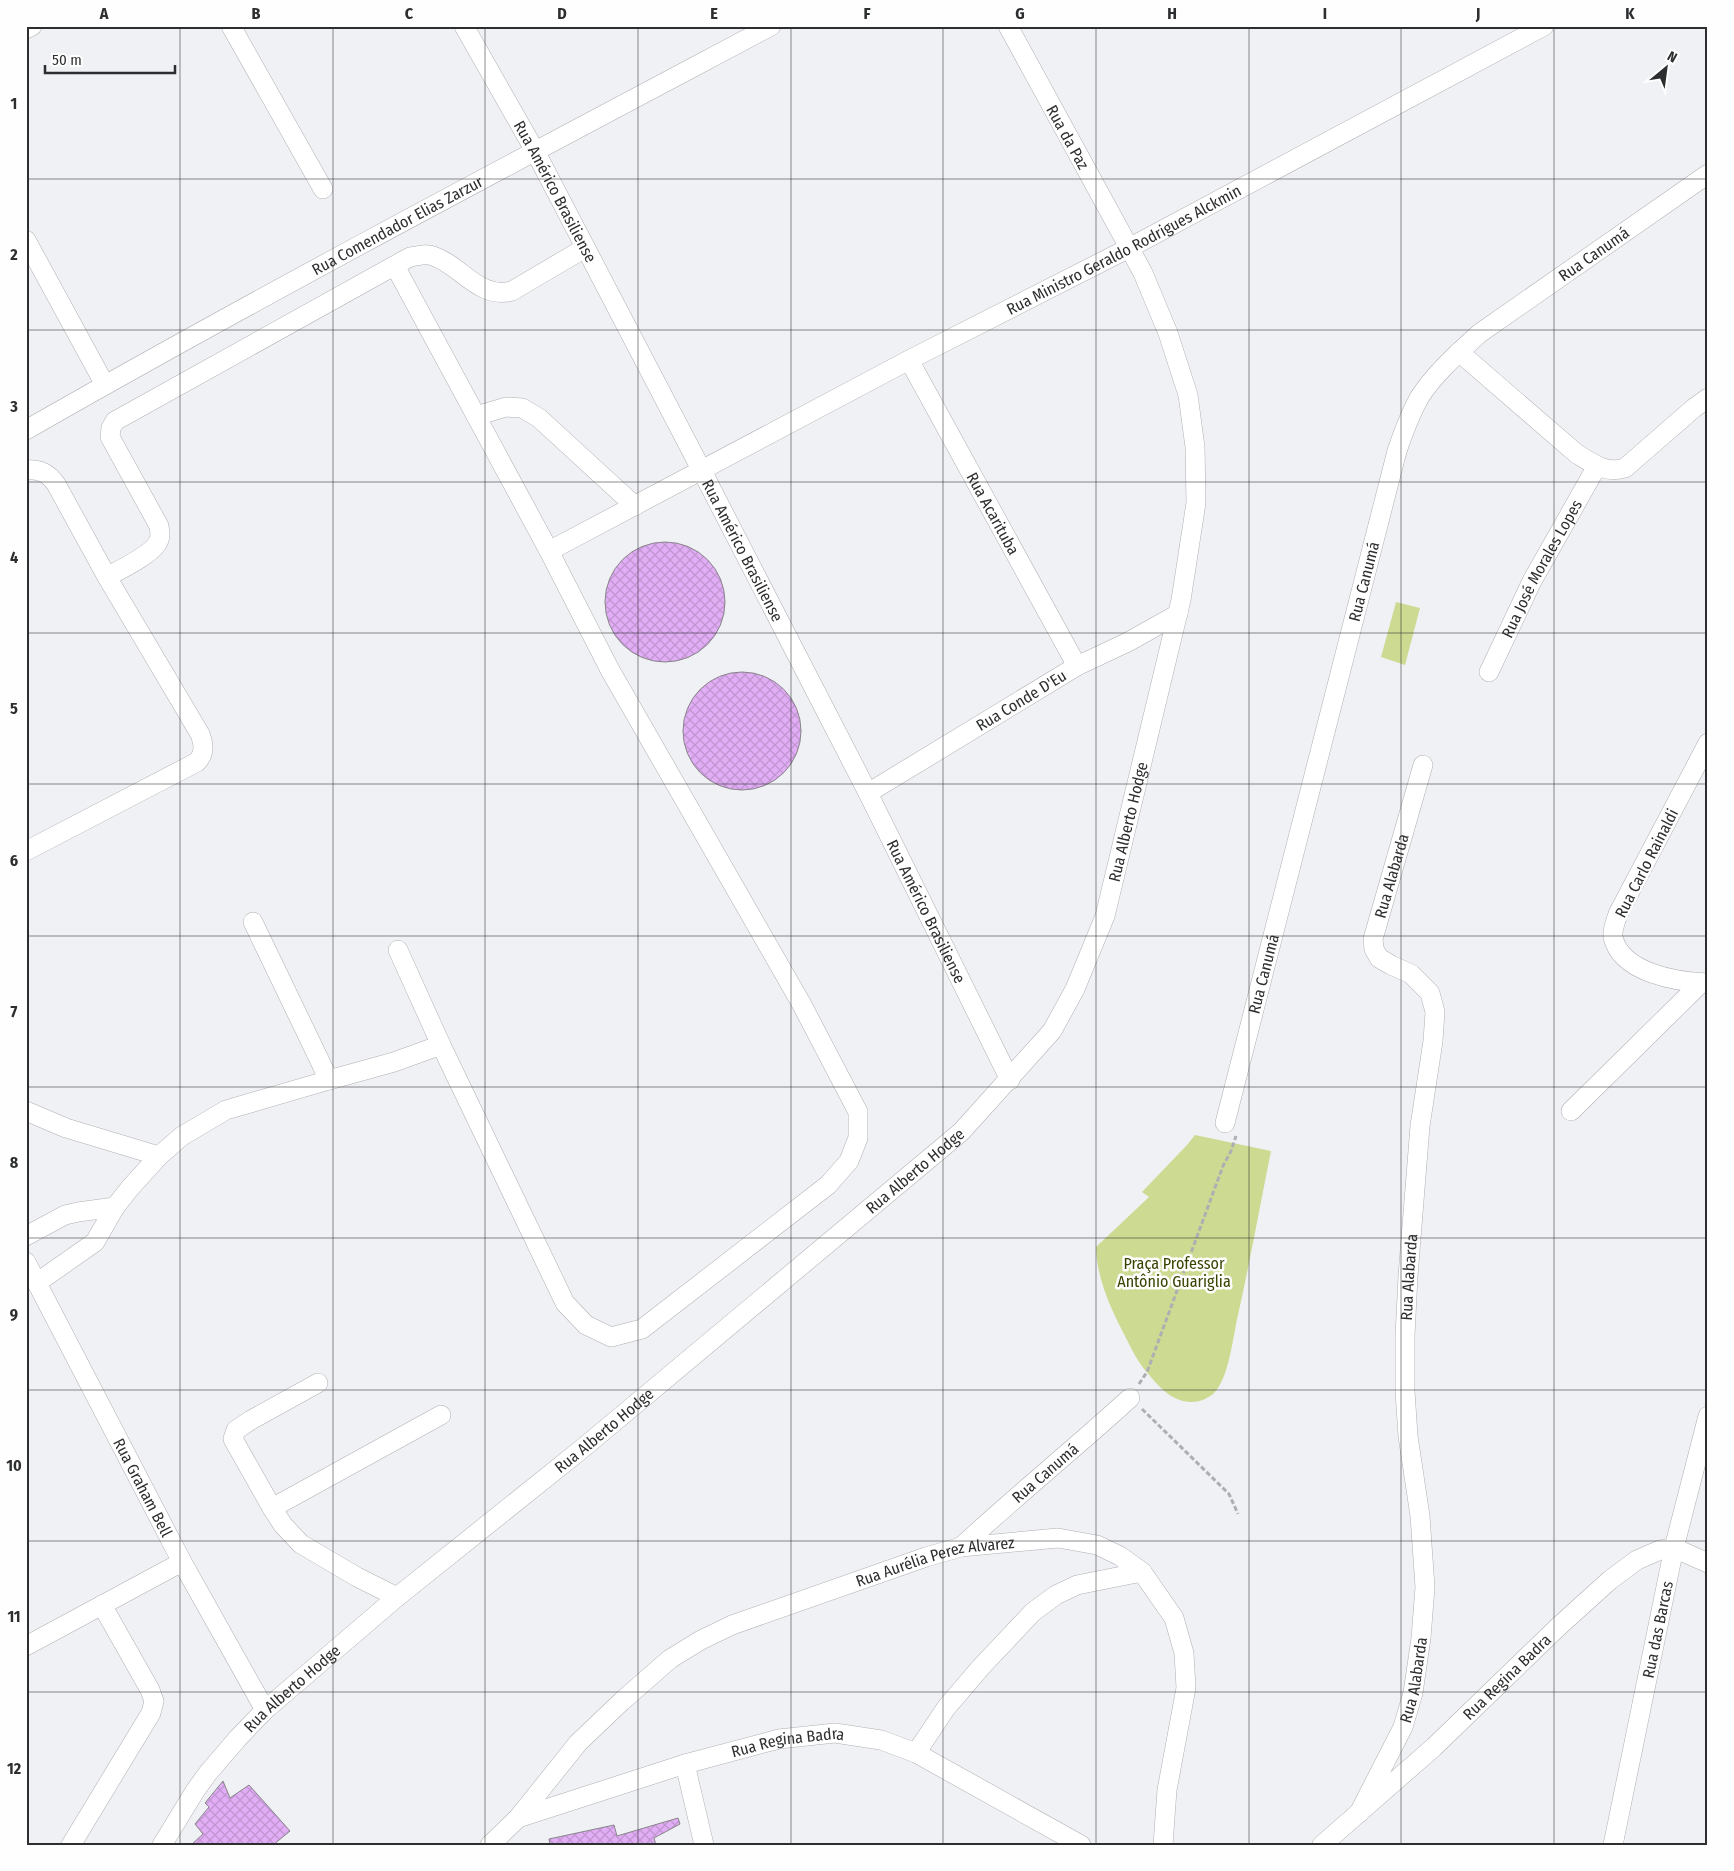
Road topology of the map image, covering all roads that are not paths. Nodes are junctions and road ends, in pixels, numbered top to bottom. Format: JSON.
{"nodes":[{"id":1,"x":32,"y":26,"type":"edge"},
{"id":2,"x":231,"y":26,"type":"edge"},
{"id":3,"x":464,"y":26,"type":"edge"},
{"id":4,"x":771,"y":26,"type":"edge"},
{"id":5,"x":1008,"y":26,"type":"edge"},
{"id":6,"x":1544,"y":26,"type":"edge"},
{"id":7,"x":26,"y":29,"type":"edge"},
{"id":8,"x":535,"y":151,"type":"junction"},
{"id":9,"x":1708,"y":174,"type":"edge"},
{"id":10,"x":323,"y":189,"type":"dead end"},
{"id":11,"x":26,"y":240,"type":"edge"},
{"id":12,"x":585,"y":248,"type":"junction"},
{"id":13,"x":1129,"y":248,"type":"junction"},
{"id":14,"x":395,"y":266,"type":"junction"},
{"id":15,"x":1459,"y":352,"type":"junction"},
{"id":16,"x":909,"y":360,"type":"junction"},
{"id":17,"x":105,"y":385,"type":"junction"},
{"id":18,"x":1708,"y":398,"type":"edge"},
{"id":19,"x":476,"y":416,"type":"junction"},
{"id":20,"x":26,"y":430,"type":"edge"},
{"id":21,"x":1597,"y":466,"type":"junction"},
{"id":22,"x":26,"y":470,"type":"edge"},
{"id":23,"x":702,"y":471,"type":"junction"},
{"id":24,"x":635,"y":506,"type":"junction"},
{"id":25,"x":549,"y":551,"type":"junction"},
{"id":26,"x":107,"y":577,"type":"junction"},
{"id":27,"x":1178,"y":614,"type":"junction"},
{"id":28,"x":1077,"y":666,"type":"junction"},
{"id":29,"x":1489,"y":672,"type":"dead end"},
{"id":30,"x":1708,"y":744,"type":"edge"},
{"id":31,"x":1423,"y":765,"type":"dead end"},
{"id":32,"x":868,"y":793,"type":"junction"},
{"id":33,"x":26,"y":851,"type":"edge"},
{"id":34,"x":253,"y":922,"type":"dead end"},
{"id":35,"x":398,"y":950,"type":"dead end"},
{"id":36,"x":1705,"y":983,"type":"edge"},
{"id":37,"x":441,"y":1045,"type":"junction"},
{"id":38,"x":329,"y":1080,"type":"junction"},
{"id":39,"x":1010,"y":1080,"type":"junction"},
{"id":40,"x":26,"y":1111,"type":"edge"},
{"id":41,"x":1571,"y":1111,"type":"dead end"},
{"id":42,"x":1225,"y":1123,"type":"dead end"},
{"id":43,"x":159,"y":1156,"type":"junction"},
{"id":44,"x":115,"y":1207,"type":"junction"},
{"id":45,"x":26,"y":1236,"type":"edge"},
{"id":46,"x":26,"y":1262,"type":"edge"},
{"id":47,"x":38,"y":1282,"type":"junction"},
{"id":48,"x":318,"y":1383,"type":"dead end"},
{"id":49,"x":1130,"y":1398,"type":"road end"},
{"id":50,"x":441,"y":1415,"type":"dead end"},
{"id":51,"x":1708,"y":1416,"type":"edge"},
{"id":52,"x":272,"y":1508,"type":"junction"},
{"id":53,"x":961,"y":1547,"type":"junction"},
{"id":54,"x":1674,"y":1548,"type":"junction"},
{"id":55,"x":182,"y":1562,"type":"junction"},
{"id":56,"x":1708,"y":1563,"type":"edge"},
{"id":57,"x":1142,"y":1572,"type":"junction"},
{"id":58,"x":397,"y":1597,"type":"junction"},
{"id":59,"x":102,"y":1606,"type":"junction"},
{"id":60,"x":26,"y":1646,"type":"edge"},
{"id":61,"x":265,"y":1710,"type":"junction"},
{"id":62,"x":916,"y":1753,"type":"junction"},
{"id":63,"x":685,"y":1764,"type":"junction"},
{"id":64,"x":1360,"y":1813,"type":"junction"},
{"id":65,"x":518,"y":1818,"type":"junction"},
{"id":66,"x":71,"y":1845,"type":"edge"},
{"id":67,"x":162,"y":1845,"type":"edge"},
{"id":68,"x":490,"y":1845,"type":"edge"},
{"id":69,"x":704,"y":1845,"type":"edge"},
{"id":70,"x":1081,"y":1845,"type":"edge"},
{"id":71,"x":1163,"y":1845,"type":"edge"},
{"id":72,"x":1322,"y":1845,"type":"edge"},
{"id":73,"x":1613,"y":1845,"type":"edge"}],
"edges":[{"from":1,"to":7,"type":"street"},
{"from":2,"to":10,"type":"street"},
{"from":3,"to":8,"type":"street","name":"Rua Américo Brasiliense"},
{"from":4,"to":8,"type":"street","name":"Rua Comendador Elias Zarzur"},
{"from":5,"to":13,"type":"street","name":"Rua da Paz"},
{"from":6,"to":13,"type":"street","name":"Rua Ministro Geraldo Rodrigues Alckmin"},
{"from":8,"to":12,"type":"street","name":"Rua Américo Brasiliense"},
{"from":8,"to":17,"type":"street","name":"Rua Comendador Elias Zarzur"},
{"from":9,"to":15,"type":"street","name":"Rua Canumá"},
{"from":11,"to":17,"type":"street"},
{"from":12,"to":14,"type":"street"},
{"from":12,"to":23,"type":"street","name":"Rua Américo Brasiliense"},
{"from":13,"to":16,"type":"street","name":"Rua Ministro Geraldo Rodrigues Alckmin"},
{"from":13,"to":27,"type":"street","name":"Rua Alberto Hodge"},
{"from":14,"to":19,"type":"street"},
{"from":14,"to":26,"type":"street"},
{"from":15,"to":21,"type":"street"},
{"from":15,"to":42,"type":"street","name":"Rua Canumá"},
{"from":16,"to":23,"type":"street","name":"Rua Ministro Geraldo Rodrigues Alckmin"},
{"from":16,"to":28,"type":"street","name":"Rua Acarituba"},
{"from":17,"to":20,"type":"street","name":"Rua Comendador Elias Zarzur"},
{"from":18,"to":21,"type":"street"},
{"from":19,"to":24,"type":"street"},
{"from":19,"to":25,"type":"street"},
{"from":21,"to":29,"type":"street","name":"Rua José Morales Lopes"},
{"from":22,"to":26,"type":"street"},
{"from":23,"to":24,"type":"street","name":"Rua Ministro Geraldo Rodrigues Alckmin"},
{"from":23,"to":32,"type":"street","name":"Rua Américo Brasiliense"},
{"from":24,"to":25,"type":"street","name":"Rua Ministro Geraldo Rodrigues Alckmin"},
{"from":25,"to":37,"type":"street"},
{"from":26,"to":33,"type":"street"},
{"from":27,"to":28,"type":"street","name":"Rua Conde D'Eu"},
{"from":27,"to":39,"type":"street","name":"Rua Alberto Hodge"},
{"from":28,"to":32,"type":"street","name":"Rua Conde D'Eu"},
{"from":30,"to":36,"type":"street","name":"Rua Carlo Rainaldi"},
{"from":31,"to":64,"type":"street","name":"Rua Alabarda"},
{"from":32,"to":39,"type":"street","name":"Rua Américo Brasiliense"},
{"from":34,"to":38,"type":"street"},
{"from":35,"to":37,"type":"street"},
{"from":36,"to":41,"type":"street"},
{"from":37,"to":38,"type":"street"},
{"from":38,"to":43,"type":"street"},
{"from":39,"to":58,"type":"street","name":"Rua Alberto Hodge"},
{"from":40,"to":43,"type":"street"},
{"from":43,"to":44,"type":"street"},
{"from":44,"to":45,"type":"street"},
{"from":44,"to":47,"type":"street"},
{"from":46,"to":47,"type":"street","name":"Rua Graham Bell"},
{"from":47,"to":55,"type":"street","name":"Rua Graham Bell"},
{"from":48,"to":52,"type":"street"},
{"from":49,"to":53,"type":"street","name":"Rua Canumá"},
{"from":50,"to":52,"type":"street"},
{"from":51,"to":54,"type":"street","name":"Rua das Barcas"},
{"from":52,"to":58,"type":"street"},
{"from":53,"to":57,"type":"street","name":"Rua Aurélia Perez Alvarez"},
{"from":53,"to":65,"type":"street","name":"Rua Aurélia Perez Alvarez"},
{"from":54,"to":56,"type":"street"},
{"from":54,"to":64,"type":"street","name":"Rua Regina Badra"},
{"from":54,"to":73,"type":"street","name":"Rua das Barcas"},
{"from":55,"to":59,"type":"street"},
{"from":55,"to":61,"type":"street","name":"Rua Graham Bell"},
{"from":57,"to":62,"type":"street"},
{"from":57,"to":71,"type":"street","name":"Rua Aurélia Perez Alvarez"},
{"from":58,"to":61,"type":"street","name":"Rua Alberto Hodge"},
{"from":59,"to":60,"type":"street"},
{"from":59,"to":66,"type":"street"},
{"from":61,"to":67,"type":"street","name":"Rua Alberto Hodge"},
{"from":62,"to":63,"type":"street","name":"Rua Regina Badra"},
{"from":62,"to":70,"type":"street","name":"Rua Regina Badra"},
{"from":63,"to":65,"type":"street","name":"Rua Regina Badra"},
{"from":63,"to":69,"type":"street"},
{"from":64,"to":72,"type":"street","name":"Rua Regina Badra"},
{"from":65,"to":68,"type":"street","name":"Rua Regina Badra"}]}
